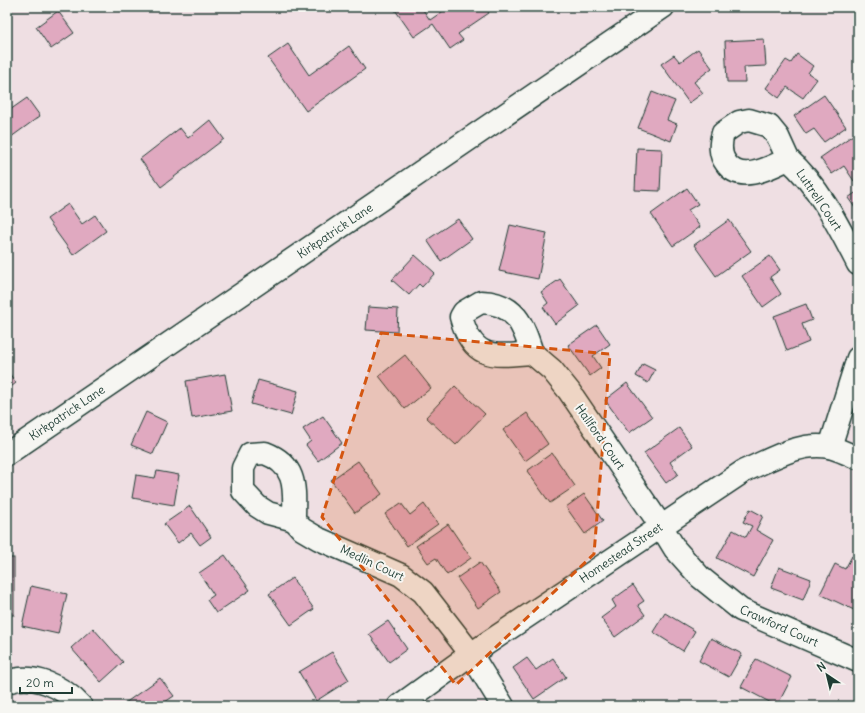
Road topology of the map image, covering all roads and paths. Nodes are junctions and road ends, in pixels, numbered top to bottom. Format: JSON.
{"nodes":[{"id":1,"x":662,"y":7,"type":"edge"},
{"id":2,"x":788,"y":159,"type":"dead end"},
{"id":3,"x":858,"y":264,"type":"edge"},
{"id":4,"x":532,"y":353,"type":"dead end"},
{"id":5,"x":858,"y":358,"type":"edge"},
{"id":6,"x":830,"y":447,"type":"junction"},
{"id":7,"x":7,"y":454,"type":"edge"},
{"id":8,"x":858,"y":458,"type":"edge"},
{"id":9,"x":294,"y":520,"type":"dead end"},
{"id":10,"x":661,"y":526,"type":"junction"},
{"id":11,"x":472,"y":654,"type":"junction"},
{"id":12,"x":858,"y":661,"type":"edge"},
{"id":13,"x":7,"y":682,"type":"edge"},
{"id":14,"x":81,"y":706,"type":"edge"},
{"id":15,"x":399,"y":706,"type":"edge"},
{"id":16,"x":503,"y":706,"type":"edge"}],
"edges":[{"from":1,"to":7,"type":"street","name":"Kirkpatrick Lane"},
{"from":2,"to":3,"type":"street","name":"Luttrell Court"},
{"from":4,"to":10,"type":"street","name":"Hallford Court"},
{"from":5,"to":6,"type":"street"},
{"from":6,"to":8,"type":"street","name":"Homestead Street"},
{"from":6,"to":10,"type":"street","name":"Homestead Street"},
{"from":9,"to":11,"type":"street","name":"Medlin Court"},
{"from":10,"to":11,"type":"street","name":"Homestead Street"},
{"from":10,"to":12,"type":"street","name":"Crawford Court"},
{"from":11,"to":15,"type":"street","name":"Homestead Street"},
{"from":11,"to":16,"type":"street","name":"Medlin Court"},
{"from":13,"to":14,"type":"street"}]}
